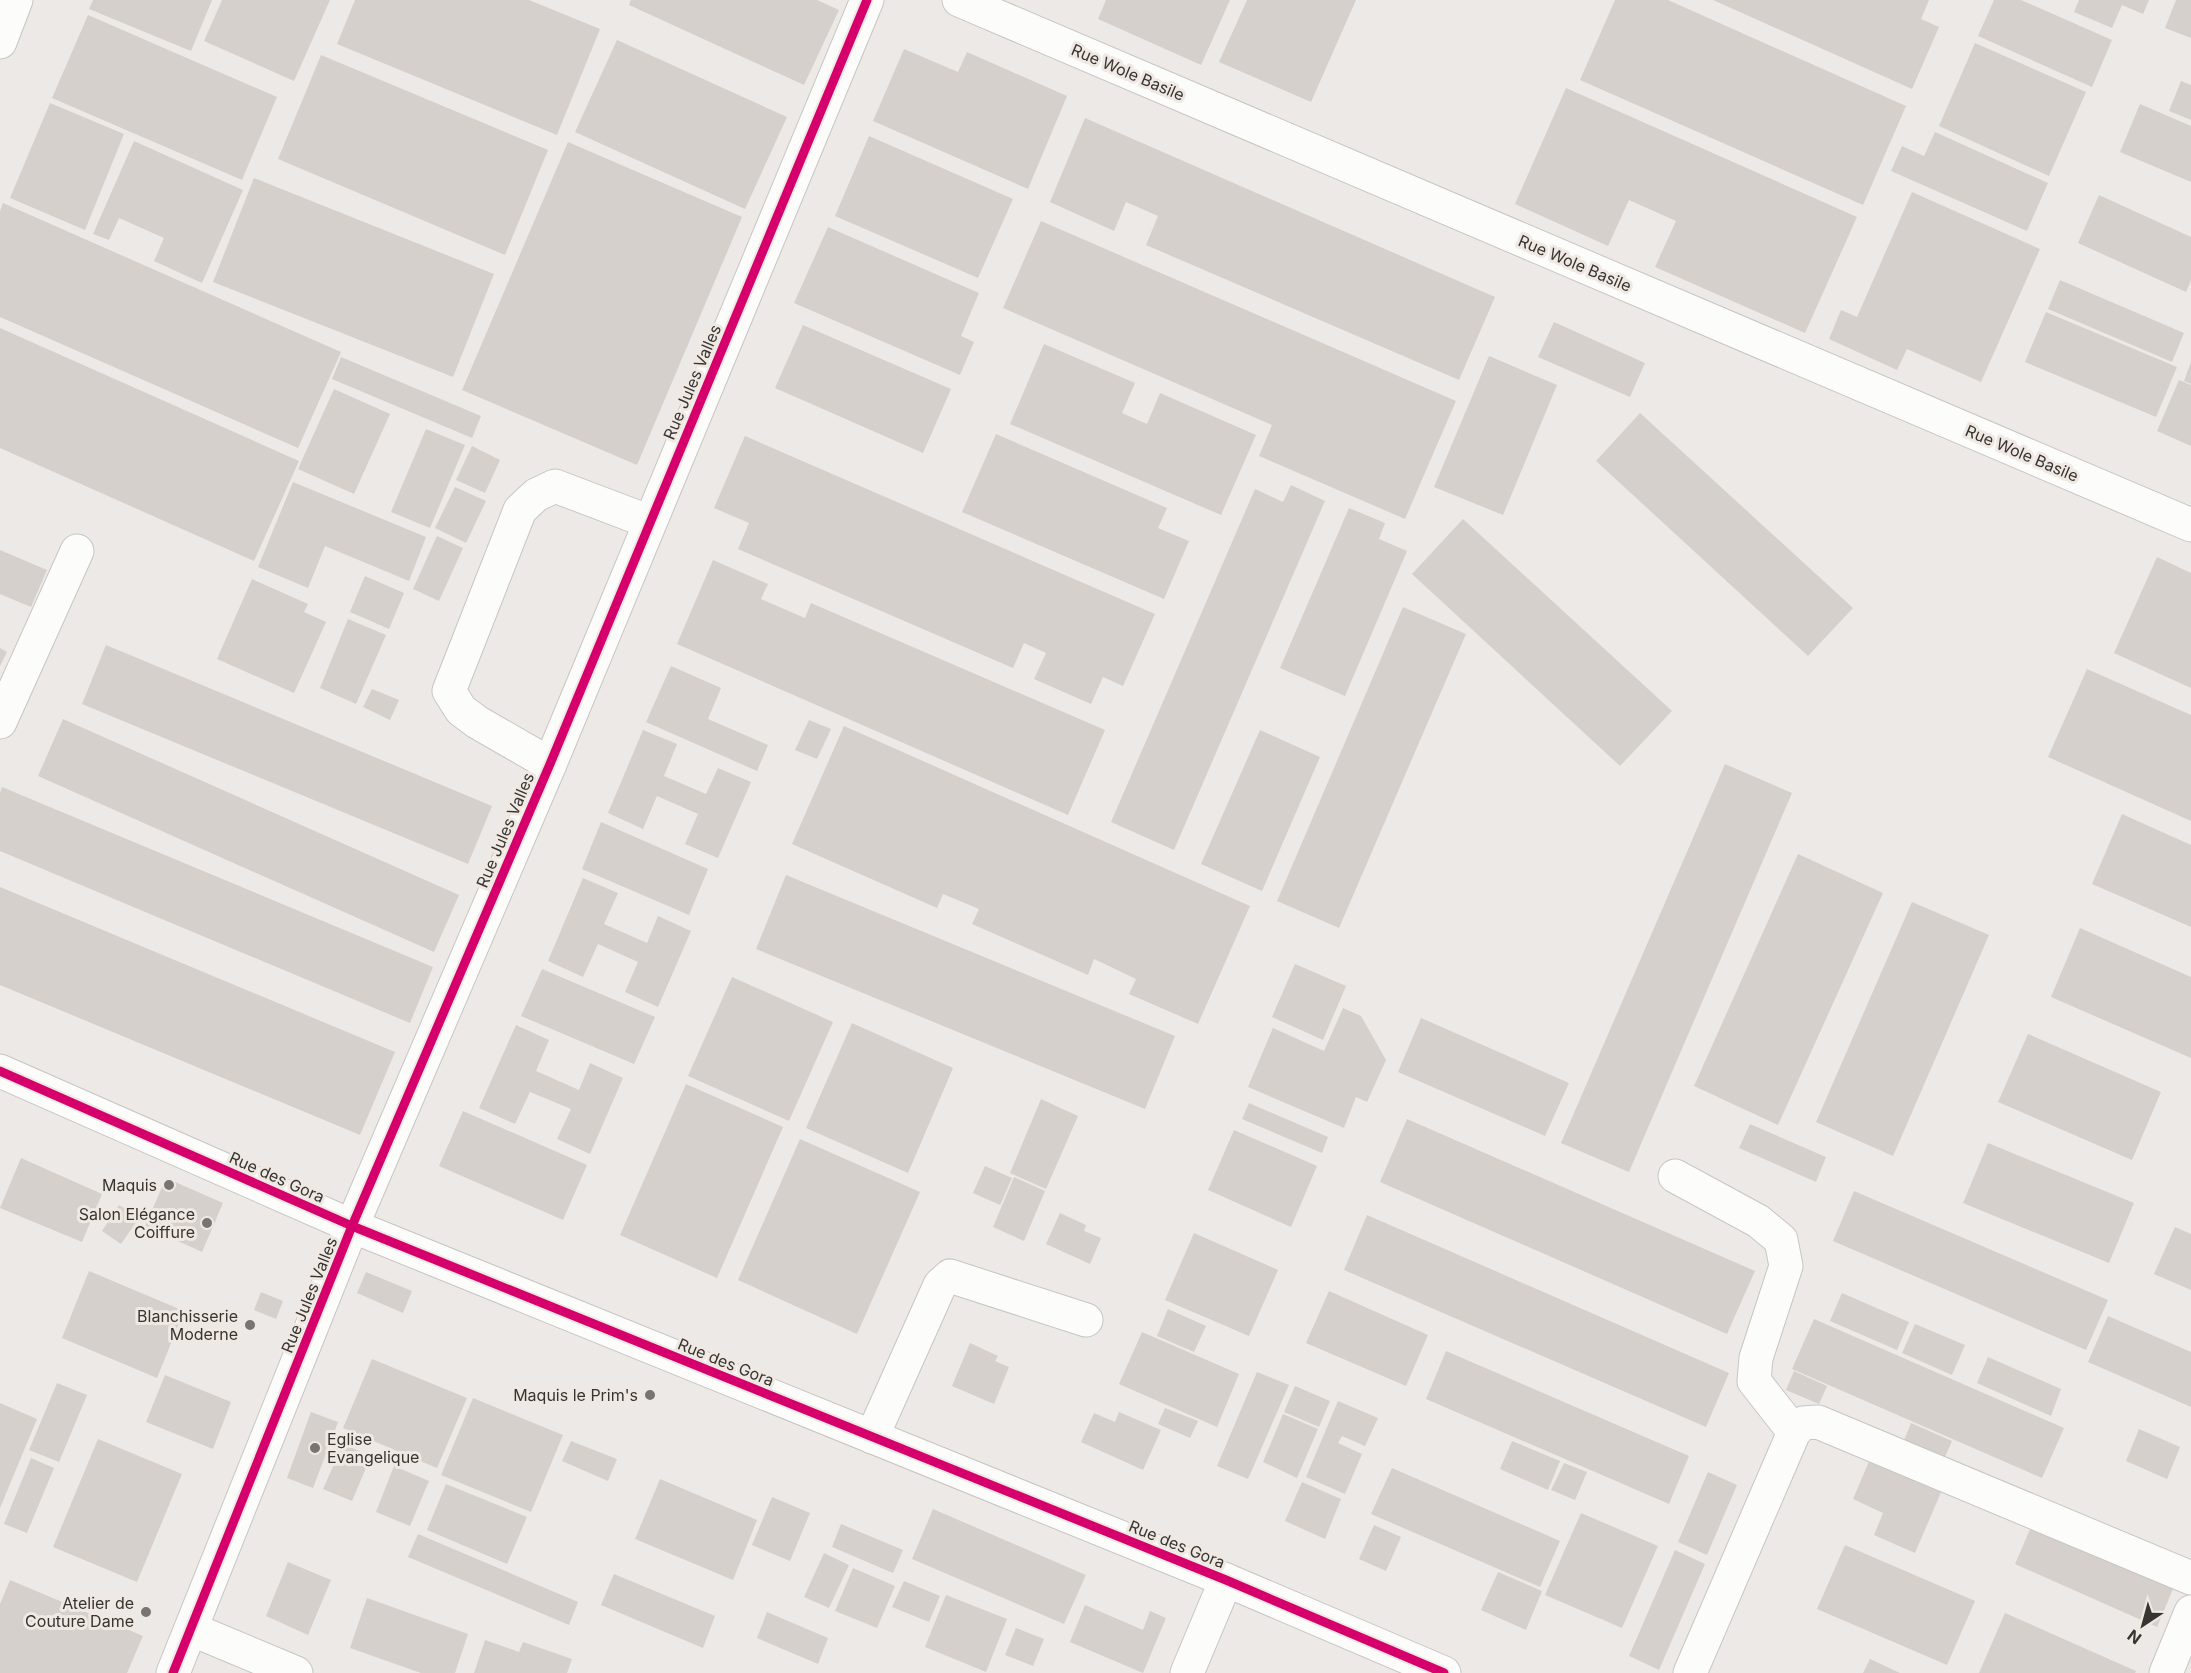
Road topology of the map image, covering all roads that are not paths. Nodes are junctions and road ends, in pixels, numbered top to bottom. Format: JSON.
{"nodes":[{"id":1,"x":16,"y":0,"type":"edge"},
{"id":2,"x":867,"y":0,"type":"edge"},
{"id":3,"x":958,"y":0,"type":"edge"},
{"id":4,"x":0,"y":42,"type":"edge"},
{"id":5,"x":650,"y":522,"type":"junction"},
{"id":6,"x":2191,"y":525,"type":"edge"},
{"id":7,"x":77,"y":550,"type":"dead end"},
{"id":8,"x":0,"y":722,"type":"edge"},
{"id":9,"x":550,"y":764,"type":"junction"},
{"id":10,"x":0,"y":1071,"type":"edge"},
{"id":11,"x":1675,"y":1176,"type":"dead end"},
{"id":12,"x":352,"y":1226,"type":"junction"},
{"id":13,"x":1086,"y":1320,"type":"dead end"},
{"id":14,"x":1794,"y":1432,"type":"junction"},
{"id":15,"x":872,"y":1437,"type":"junction"},
{"id":16,"x":2191,"y":1578,"type":"edge"},
{"id":17,"x":1226,"y":1580,"type":"junction"},
{"id":18,"x":2191,"y":1612,"type":"edge"},
{"id":19,"x":191,"y":1629,"type":"junction"},
{"id":20,"x":173,"y":1673,"type":"edge"},
{"id":21,"x":296,"y":1673,"type":"edge"},
{"id":22,"x":1187,"y":1673,"type":"edge"},
{"id":23,"x":1444,"y":1673,"type":"edge"},
{"id":24,"x":1690,"y":1673,"type":"edge"},
{"id":25,"x":2166,"y":1673,"type":"edge"}],
"edges":[{"from":1,"to":4,"type":"street"},
{"from":2,"to":5,"type":"street","name":"Rue Jules Valles"},
{"from":3,"to":6,"type":"street","name":"Rue Wole Basile"},
{"from":5,"to":9,"type":"street","name":"Rue Jules Valles"},
{"from":5,"to":9,"type":"street"},
{"from":7,"to":8,"type":"street"},
{"from":9,"to":12,"type":"street","name":"Rue Jules Valles"},
{"from":10,"to":12,"type":"street","name":"Rue des Gora"},
{"from":11,"to":14,"type":"street"},
{"from":12,"to":15,"type":"street","name":"Rue des Gora"},
{"from":12,"to":19,"type":"street","name":"Rue Jules Valles"},
{"from":13,"to":15,"type":"street"},
{"from":14,"to":16,"type":"street"},
{"from":14,"to":24,"type":"street"},
{"from":15,"to":17,"type":"street","name":"Rue des Gora"},
{"from":17,"to":22,"type":"street"},
{"from":17,"to":23,"type":"street","name":"Rue des Gora"},
{"from":18,"to":25,"type":"street"},
{"from":19,"to":20,"type":"street","name":"Rue Jules Valles"},
{"from":19,"to":21,"type":"street"}]}
